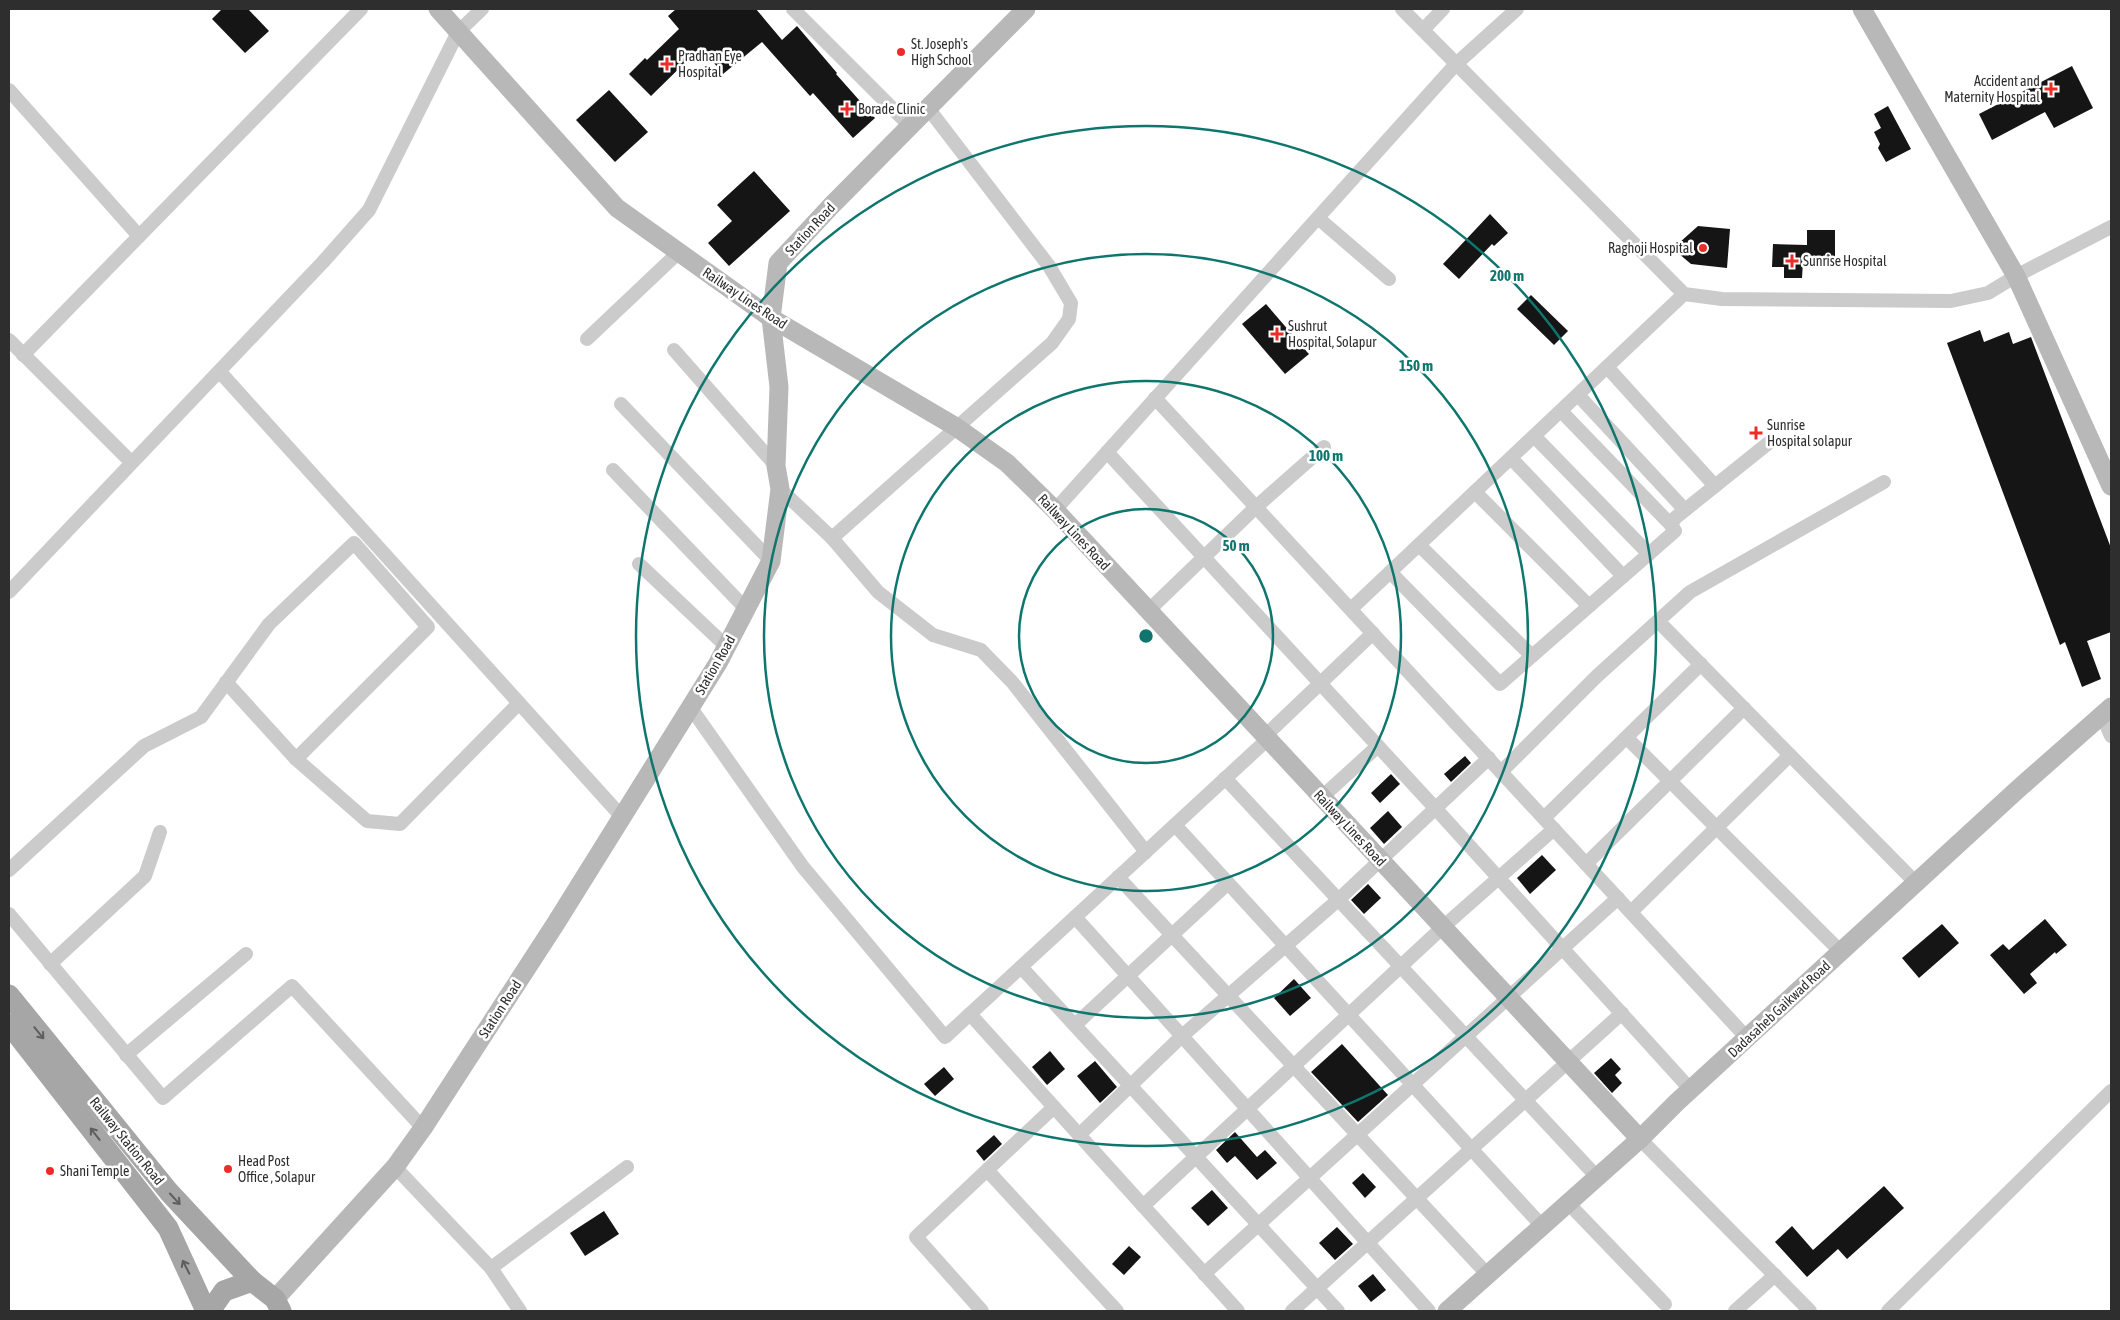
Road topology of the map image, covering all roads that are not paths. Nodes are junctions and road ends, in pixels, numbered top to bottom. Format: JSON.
{"nodes":[{"id":1,"x":361,"y":9,"type":"edge"},
{"id":2,"x":438,"y":9,"type":"edge"},
{"id":3,"x":482,"y":9,"type":"edge"},
{"id":4,"x":793,"y":9,"type":"edge"},
{"id":5,"x":1026,"y":9,"type":"edge"},
{"id":6,"x":1402,"y":9,"type":"edge"},
{"id":7,"x":1443,"y":9,"type":"edge"},
{"id":8,"x":1517,"y":9,"type":"edge"},
{"id":9,"x":1862,"y":9,"type":"edge"},
{"id":10,"x":1423,"y":30,"type":"junction"},
{"id":11,"x":458,"y":32,"type":"junction"},
{"id":12,"x":1456,"y":64,"type":"junction"},
{"id":13,"x":9,"y":90,"type":"edge"},
{"id":14,"x":928,"y":108,"type":"junction"},
{"id":15,"x":910,"y":126,"type":"junction"},
{"id":16,"x":1318,"y":218,"type":"junction"},
{"id":17,"x":2111,"y":227,"type":"edge"},
{"id":18,"x":139,"y":236,"type":"junction"},
{"id":19,"x":678,"y":252,"type":"junction"},
{"id":20,"x":2016,"y":276,"type":"junction"},
{"id":21,"x":1389,"y":279,"type":"dead end"},
{"id":22,"x":1684,"y":294,"type":"junction"},
{"id":23,"x":771,"y":318,"type":"junction"},
{"id":24,"x":587,"y":339,"type":"dead end"},
{"id":25,"x":9,"y":340,"type":"edge"},
{"id":26,"x":674,"y":350,"type":"dead end"},
{"id":27,"x":23,"y":355,"type":"junction"},
{"id":28,"x":1607,"y":367,"type":"junction"},
{"id":29,"x":220,"y":372,"type":"junction"},
{"id":30,"x":1578,"y":395,"type":"junction"},
{"id":31,"x":1155,"y":398,"type":"junction"},
{"id":32,"x":622,"y":404,"type":"dead end"},
{"id":33,"x":1561,"y":411,"type":"junction"},
{"id":34,"x":956,"y":427,"type":"junction"},
{"id":35,"x":1534,"y":436,"type":"junction"},
{"id":36,"x":1771,"y":441,"type":"dead end"},
{"id":37,"x":1324,"y":447,"type":"dead end"},
{"id":38,"x":1107,"y":452,"type":"junction"},
{"id":39,"x":1511,"y":458,"type":"junction"},
{"id":40,"x":131,"y":462,"type":"junction"},
{"id":41,"x":776,"y":466,"type":"junction"},
{"id":42,"x":613,"y":470,"type":"dead end"},
{"id":43,"x":1884,"y":482,"type":"dead end"},
{"id":44,"x":1715,"y":486,"type":"junction"},
{"id":45,"x":2111,"y":486,"type":"edge"},
{"id":46,"x":780,"y":489,"type":"junction"},
{"id":47,"x":1475,"y":492,"type":"junction"},
{"id":48,"x":1256,"y":506,"type":"junction"},
{"id":49,"x":1055,"y":510,"type":"junction"},
{"id":50,"x":1685,"y":510,"type":"junction"},
{"id":51,"x":1671,"y":525,"type":"junction"},
{"id":52,"x":832,"y":538,"type":"junction"},
{"id":53,"x":1419,"y":545,"type":"junction"},
{"id":54,"x":1649,"y":554,"type":"junction"},
{"id":55,"x":1203,"y":557,"type":"junction"},
{"id":56,"x":770,"y":561,"type":"junction"},
{"id":57,"x":639,"y":564,"type":"dead end"},
{"id":58,"x":1390,"y":572,"type":"junction"},
{"id":59,"x":1624,"y":576,"type":"junction"},
{"id":60,"x":9,"y":592,"type":"edge"},
{"id":61,"x":1589,"y":606,"type":"junction"},
{"id":62,"x":746,"y":609,"type":"junction"},
{"id":63,"x":1351,"y":609,"type":"junction"},
{"id":64,"x":1148,"y":610,"type":"junction"},
{"id":65,"x":1659,"y":622,"type":"junction"},
{"id":66,"x":1373,"y":633,"type":"junction"},
{"id":67,"x":727,"y":647,"type":"junction"},
{"id":68,"x":1532,"y":656,"type":"junction"},
{"id":69,"x":1701,"y":664,"type":"junction"},
{"id":70,"x":226,"y":682,"type":"junction"},
{"id":71,"x":1320,"y":683,"type":"junction"},
{"id":72,"x":520,"y":703,"type":"junction"},
{"id":73,"x":691,"y":708,"type":"junction"},
{"id":74,"x":1744,"y":708,"type":"junction"},
{"id":75,"x":2107,"y":711,"type":"edge"},
{"id":76,"x":2111,"y":736,"type":"edge"},
{"id":77,"x":1266,"y":737,"type":"junction"},
{"id":78,"x":1627,"y":738,"type":"junction"},
{"id":79,"x":1378,"y":746,"type":"junction"},
{"id":80,"x":1790,"y":755,"type":"junction"},
{"id":81,"x":296,"y":758,"type":"junction"},
{"id":82,"x":1489,"y":758,"type":"junction"},
{"id":83,"x":1501,"y":772,"type":"junction"},
{"id":84,"x":1225,"y":778,"type":"junction"},
{"id":85,"x":1670,"y":781,"type":"junction"},
{"id":86,"x":1322,"y":797,"type":"junction"},
{"id":87,"x":1436,"y":809,"type":"junction"},
{"id":88,"x":622,"y":817,"type":"junction"},
{"id":89,"x":1544,"y":818,"type":"junction"},
{"id":90,"x":1175,"y":825,"type":"junction"},
{"id":91,"x":1716,"y":828,"type":"junction"},
{"id":92,"x":1554,"y":829,"type":"junction"},
{"id":93,"x":160,"y":832,"type":"dead end"},
{"id":94,"x":1146,"y":852,"type":"junction"},
{"id":95,"x":1381,"y":860,"type":"junction"},
{"id":96,"x":1586,"y":864,"type":"junction"},
{"id":97,"x":9,"y":870,"type":"edge"},
{"id":98,"x":1118,"y":877,"type":"junction"},
{"id":99,"x":1499,"y":878,"type":"junction"},
{"id":100,"x":1916,"y":883,"type":"junction"},
{"id":101,"x":1228,"y":884,"type":"junction"},
{"id":102,"x":1618,"y":898,"type":"junction"},
{"id":103,"x":1338,"y":900,"type":"junction"},
{"id":104,"x":1631,"y":912,"type":"junction"},
{"id":105,"x":9,"y":914,"type":"edge"},
{"id":106,"x":1075,"y":916,"type":"junction"},
{"id":107,"x":1443,"y":927,"type":"junction"},
{"id":108,"x":1172,"y":935,"type":"junction"},
{"id":109,"x":1285,"y":945,"type":"junction"},
{"id":110,"x":1564,"y":949,"type":"junction"},
{"id":111,"x":1840,"y":952,"type":"junction"},
{"id":112,"x":246,"y":954,"type":"dead end"},
{"id":113,"x":50,"y":964,"type":"junction"},
{"id":114,"x":1021,"y":967,"type":"junction"},
{"id":115,"x":1400,"y":967,"type":"junction"},
{"id":116,"x":1128,"y":976,"type":"junction"},
{"id":117,"x":9,"y":995,"type":"edge"},
{"id":118,"x":1228,"y":996,"type":"junction"},
{"id":119,"x":1508,"y":997,"type":"junction"},
{"id":120,"x":1622,"y":1013,"type":"junction"},
{"id":121,"x":970,"y":1014,"type":"junction"},
{"id":122,"x":1348,"y":1015,"type":"junction"},
{"id":123,"x":9,"y":1024,"type":"edge"},
{"id":124,"x":1075,"y":1025,"type":"junction"},
{"id":125,"x":1182,"y":1036,"type":"junction"},
{"id":126,"x":1466,"y":1038,"type":"junction"},
{"id":127,"x":1747,"y":1038,"type":"junction"},
{"id":128,"x":126,"y":1054,"type":"junction"},
{"id":129,"x":1568,"y":1062,"type":"junction"},
{"id":130,"x":1294,"y":1066,"type":"junction"},
{"id":131,"x":1131,"y":1085,"type":"junction"},
{"id":132,"x":1412,"y":1085,"type":"junction"},
{"id":133,"x":1691,"y":1090,"type":"junction"},
{"id":134,"x":2111,"y":1091,"type":"edge"},
{"id":135,"x":1525,"y":1100,"type":"junction"},
{"id":136,"x":1054,"y":1107,"type":"junction"},
{"id":137,"x":1248,"y":1109,"type":"junction"},
{"id":138,"x":423,"y":1128,"type":"junction"},
{"id":139,"x":1357,"y":1134,"type":"junction"},
{"id":140,"x":1079,"y":1135,"type":"junction"},
{"id":141,"x":1640,"y":1139,"type":"junction"},
{"id":142,"x":1471,"y":1149,"type":"junction"},
{"id":143,"x":1196,"y":1157,"type":"junction"},
{"id":144,"x":395,"y":1167,"type":"junction"},
{"id":145,"x":627,"y":1167,"type":"dead end"},
{"id":146,"x":987,"y":1170,"type":"junction"},
{"id":147,"x":1597,"y":1177,"type":"junction"},
{"id":148,"x":1309,"y":1178,"type":"junction"},
{"id":149,"x":1417,"y":1199,"type":"junction"},
{"id":150,"x":1568,"y":1203,"type":"junction"},
{"id":151,"x":1143,"y":1206,"type":"junction"},
{"id":152,"x":1258,"y":1224,"type":"junction"},
{"id":153,"x":1542,"y":1226,"type":"junction"},
{"id":154,"x":1368,"y":1243,"type":"junction"},
{"id":155,"x":492,"y":1268,"type":"junction"},
{"id":156,"x":1204,"y":1274,"type":"junction"},
{"id":157,"x":1488,"y":1275,"type":"junction"},
{"id":158,"x":1775,"y":1275,"type":"junction"},
{"id":159,"x":252,"y":1281,"type":"junction"},
{"id":160,"x":1317,"y":1288,"type":"junction"},
{"id":161,"x":1665,"y":1304,"type":"dead end"},
{"id":162,"x":278,"y":1305,"type":"edge"},
{"id":163,"x":206,"y":1311,"type":"edge"},
{"id":164,"x":210,"y":1311,"type":"edge"},
{"id":165,"x":520,"y":1311,"type":"edge"},
{"id":166,"x":982,"y":1311,"type":"edge"},
{"id":167,"x":1117,"y":1311,"type":"edge"},
{"id":168,"x":1238,"y":1311,"type":"edge"},
{"id":169,"x":1292,"y":1311,"type":"edge"},
{"id":170,"x":1338,"y":1311,"type":"edge"},
{"id":171,"x":1428,"y":1311,"type":"edge"},
{"id":172,"x":1448,"y":1311,"type":"edge"},
{"id":173,"x":1735,"y":1311,"type":"edge"},
{"id":174,"x":1810,"y":1311,"type":"edge"},
{"id":175,"x":1888,"y":1311,"type":"edge"}],
"edges":[{"from":1,"to":18,"type":"street"},
{"from":2,"to":11,"type":"street","name":"Railway Lines Road"},
{"from":3,"to":11,"type":"street"},
{"from":4,"to":15,"type":"street"},
{"from":5,"to":14,"type":"street","name":"Station Road"},
{"from":6,"to":10,"type":"street"},
{"from":7,"to":10,"type":"street"},
{"from":8,"to":12,"type":"street"},
{"from":9,"to":20,"type":"street"},
{"from":10,"to":12,"type":"street"},
{"from":11,"to":19,"type":"street","name":"Railway Lines Road"},
{"from":11,"to":29,"type":"street"},
{"from":12,"to":16,"type":"street"},
{"from":12,"to":22,"type":"street"},
{"from":13,"to":18,"type":"street"},
{"from":14,"to":15,"type":"street","name":"Station Road"},
{"from":14,"to":34,"type":"street"},
{"from":15,"to":23,"type":"street","name":"Station Road"},
{"from":16,"to":21,"type":"street"},
{"from":16,"to":31,"type":"street"},
{"from":17,"to":20,"type":"street"},
{"from":18,"to":27,"type":"street"},
{"from":19,"to":23,"type":"street","name":"Railway Lines Road"},
{"from":19,"to":24,"type":"street"},
{"from":20,"to":22,"type":"street"},
{"from":20,"to":45,"type":"street"},
{"from":22,"to":28,"type":"street"},
{"from":23,"to":34,"type":"street","name":"Railway Lines Road"},
{"from":23,"to":41,"type":"street","name":"Station Road"},
{"from":25,"to":27,"type":"street"},
{"from":26,"to":41,"type":"street"},
{"from":27,"to":40,"type":"street"},
{"from":28,"to":30,"type":"street"},
{"from":28,"to":44,"type":"street"},
{"from":29,"to":40,"type":"street"},
{"from":29,"to":72,"type":"street"},
{"from":30,"to":33,"type":"street"},
{"from":30,"to":50,"type":"street"},
{"from":31,"to":38,"type":"street"},
{"from":31,"to":48,"type":"street"},
{"from":32,"to":56,"type":"street"},
{"from":33,"to":35,"type":"street"},
{"from":33,"to":51,"type":"street"},
{"from":34,"to":49,"type":"street","name":"Railway Lines Road"},
{"from":34,"to":52,"type":"street"},
{"from":35,"to":39,"type":"street"},
{"from":35,"to":54,"type":"street"},
{"from":36,"to":44,"type":"street"},
{"from":37,"to":48,"type":"street"},
{"from":38,"to":49,"type":"street"},
{"from":38,"to":55,"type":"street"},
{"from":39,"to":47,"type":"street"},
{"from":39,"to":59,"type":"street"},
{"from":40,"to":60,"type":"street"},
{"from":41,"to":46,"type":"street","name":"Station Road"},
{"from":42,"to":62,"type":"street"},
{"from":43,"to":65,"type":"street"},
{"from":44,"to":50,"type":"street"},
{"from":46,"to":52,"type":"street"},
{"from":46,"to":56,"type":"street","name":"Station Road"},
{"from":47,"to":53,"type":"street"},
{"from":47,"to":61,"type":"street"},
{"from":48,"to":55,"type":"street"},
{"from":48,"to":63,"type":"street"},
{"from":49,"to":64,"type":"street","name":"Railway Lines Road"},
{"from":50,"to":51,"type":"street"},
{"from":51,"to":54,"type":"street"},
{"from":52,"to":94,"type":"street"},
{"from":53,"to":58,"type":"street"},
{"from":53,"to":68,"type":"street"},
{"from":54,"to":59,"type":"street"},
{"from":55,"to":64,"type":"street"},
{"from":55,"to":71,"type":"street"},
{"from":56,"to":62,"type":"street","name":"Station Road"},
{"from":57,"to":67,"type":"street"},
{"from":58,"to":63,"type":"street"},
{"from":58,"to":68,"type":"street"},
{"from":59,"to":61,"type":"street"},
{"from":61,"to":68,"type":"street"},
{"from":62,"to":67,"type":"street","name":"Station Road"},
{"from":63,"to":66,"type":"street"},
{"from":64,"to":77,"type":"street","name":"Railway Lines Road"},
{"from":65,"to":69,"type":"street"},
{"from":65,"to":83,"type":"street"},
{"from":66,"to":71,"type":"street"},
{"from":66,"to":82,"type":"street"},
{"from":67,"to":73,"type":"street","name":"Station Road"},
{"from":69,"to":74,"type":"street"},
{"from":69,"to":78,"type":"street"},
{"from":70,"to":81,"type":"street"},
{"from":70,"to":81,"type":"street"},
{"from":70,"to":97,"type":"street"},
{"from":71,"to":77,"type":"street"},
{"from":71,"to":79,"type":"street"},
{"from":72,"to":81,"type":"street"},
{"from":72,"to":88,"type":"street"},
{"from":73,"to":88,"type":"street","name":"Station Road"},
{"from":73,"to":121,"type":"street"},
{"from":74,"to":80,"type":"street"},
{"from":74,"to":85,"type":"street"},
{"from":75,"to":76,"type":"street"},
{"from":75,"to":100,"type":"street","name":"Dadasaheb Gaikwad Road"},
{"from":77,"to":84,"type":"street"},
{"from":77,"to":86,"type":"street","name":"Railway Lines Road"},
{"from":78,"to":85,"type":"street"},
{"from":78,"to":89,"type":"street"},
{"from":79,"to":86,"type":"street"},
{"from":79,"to":87,"type":"street"},
{"from":80,"to":91,"type":"street"},
{"from":80,"to":100,"type":"street"},
{"from":82,"to":83,"type":"street"},
{"from":82,"to":87,"type":"street"},
{"from":83,"to":89,"type":"street"},
{"from":84,"to":90,"type":"street"},
{"from":84,"to":103,"type":"street"},
{"from":85,"to":91,"type":"street"},
{"from":85,"to":96,"type":"street"},
{"from":86,"to":95,"type":"street","name":"Railway Lines Road"},
{"from":87,"to":95,"type":"street"},
{"from":87,"to":99,"type":"street"},
{"from":88,"to":138,"type":"street","name":"Station Road"},
{"from":89,"to":92,"type":"street"},
{"from":90,"to":94,"type":"street"},
{"from":90,"to":101,"type":"street"},
{"from":91,"to":104,"type":"street"},
{"from":91,"to":111,"type":"street"},
{"from":92,"to":96,"type":"street"},
{"from":92,"to":99,"type":"street"},
{"from":93,"to":113,"type":"street"},
{"from":94,"to":98,"type":"street"},
{"from":95,"to":103,"type":"street"},
{"from":95,"to":107,"type":"street","name":"Railway Lines Road"},
{"from":96,"to":102,"type":"street"},
{"from":98,"to":106,"type":"street"},
{"from":98,"to":108,"type":"street"},
{"from":99,"to":107,"type":"street"},
{"from":99,"to":110,"type":"street"},
{"from":100,"to":111,"type":"street","name":"Dadasaheb Gaikwad Road"},
{"from":101,"to":108,"type":"street"},
{"from":101,"to":109,"type":"street"},
{"from":102,"to":104,"type":"street"},
{"from":102,"to":110,"type":"street"},
{"from":103,"to":109,"type":"street"},
{"from":103,"to":115,"type":"street"},
{"from":104,"to":127,"type":"street"},
{"from":105,"to":113,"type":"street"},
{"from":106,"to":114,"type":"street"},
{"from":106,"to":116,"type":"street"},
{"from":107,"to":115,"type":"street"},
{"from":107,"to":119,"type":"street","name":"Railway Lines Road"},
{"from":108,"to":116,"type":"street"},
{"from":108,"to":118,"type":"street"},
{"from":109,"to":118,"type":"street"},
{"from":109,"to":122,"type":"street"},
{"from":110,"to":119,"type":"street"},
{"from":110,"to":120,"type":"street"},
{"from":111,"to":127,"type":"street","name":"Dadasaheb Gaikwad Road"},
{"from":112,"to":128,"type":"street"},
{"from":113,"to":128,"type":"street"},
{"from":114,"to":121,"type":"street"},
{"from":114,"to":124,"type":"street"},
{"from":115,"to":122,"type":"street"},
{"from":115,"to":126,"type":"street"},
{"from":116,"to":124,"type":"street"},
{"from":116,"to":125,"type":"street"},
{"from":117,"to":159,"type":"main road","name":"Railway Station Road","one_way":true},
{"from":118,"to":125,"type":"street"},
{"from":118,"to":130,"type":"street"},
{"from":119,"to":126,"type":"street"},
{"from":119,"to":129,"type":"street","name":"Railway Lines Road"},
{"from":120,"to":129,"type":"street"},
{"from":120,"to":133,"type":"street"},
{"from":121,"to":136,"type":"street"},
{"from":122,"to":130,"type":"street"},
{"from":122,"to":132,"type":"street"},
{"from":163,"to":123,"type":"main road","name":"Railway Station Road","one_way":true},
{"from":124,"to":131,"type":"street"},
{"from":125,"to":131,"type":"street"},
{"from":125,"to":137,"type":"street"},
{"from":126,"to":132,"type":"street"},
{"from":126,"to":135,"type":"street"},
{"from":127,"to":133,"type":"street","name":"Dadasaheb Gaikwad Road"},
{"from":128,"to":138,"type":"street"},
{"from":129,"to":135,"type":"street"},
{"from":129,"to":141,"type":"street","name":"Railway Lines Road"},
{"from":130,"to":137,"type":"street"},
{"from":130,"to":139,"type":"street"},
{"from":131,"to":140,"type":"street"},
{"from":131,"to":143,"type":"street"},
{"from":132,"to":139,"type":"street"},
{"from":132,"to":142,"type":"street"},
{"from":133,"to":141,"type":"street","name":"Dadasaheb Gaikwad Road"},
{"from":134,"to":175,"type":"street"},
{"from":135,"to":142,"type":"street"},
{"from":135,"to":147,"type":"street"},
{"from":136,"to":140,"type":"street"},
{"from":136,"to":146,"type":"street"},
{"from":137,"to":143,"type":"street"},
{"from":137,"to":148,"type":"street"},
{"from":138,"to":144,"type":"street","name":"Station Road"},
{"from":139,"to":148,"type":"street"},
{"from":139,"to":149,"type":"street"},
{"from":140,"to":151,"type":"street"},
{"from":141,"to":147,"type":"street","name":"Dadasaheb Gaikwad Road"},
{"from":141,"to":158,"type":"street"},
{"from":142,"to":149,"type":"street"},
{"from":142,"to":153,"type":"street"},
{"from":143,"to":151,"type":"street"},
{"from":143,"to":152,"type":"street"},
{"from":144,"to":155,"type":"street"},
{"from":144,"to":162,"type":"street","name":"Station Road"},
{"from":145,"to":155,"type":"street"},
{"from":146,"to":166,"type":"street"},
{"from":146,"to":167,"type":"street"},
{"from":147,"to":150,"type":"street","name":"Dadasaheb Gaikwad Road"},
{"from":148,"to":152,"type":"street"},
{"from":148,"to":154,"type":"street"},
{"from":149,"to":154,"type":"street"},
{"from":149,"to":157,"type":"street"},
{"from":150,"to":153,"type":"street","name":"Dadasaheb Gaikwad Road"},
{"from":150,"to":161,"type":"street"},
{"from":151,"to":156,"type":"street"},
{"from":152,"to":156,"type":"street"},
{"from":152,"to":160,"type":"street"},
{"from":153,"to":157,"type":"street","name":"Dadasaheb Gaikwad Road"},
{"from":154,"to":160,"type":"street"},
{"from":154,"to":171,"type":"street"},
{"from":155,"to":165,"type":"street"},
{"from":156,"to":168,"type":"street"},
{"from":157,"to":172,"type":"street","name":"Dadasaheb Gaikwad Road"},
{"from":158,"to":173,"type":"street"},
{"from":158,"to":174,"type":"street"},
{"from":159,"to":162,"type":"main road","name":"Railway Station Road"},
{"from":159,"to":164,"type":"main road"},
{"from":160,"to":169,"type":"street"},
{"from":160,"to":170,"type":"street"}]}
